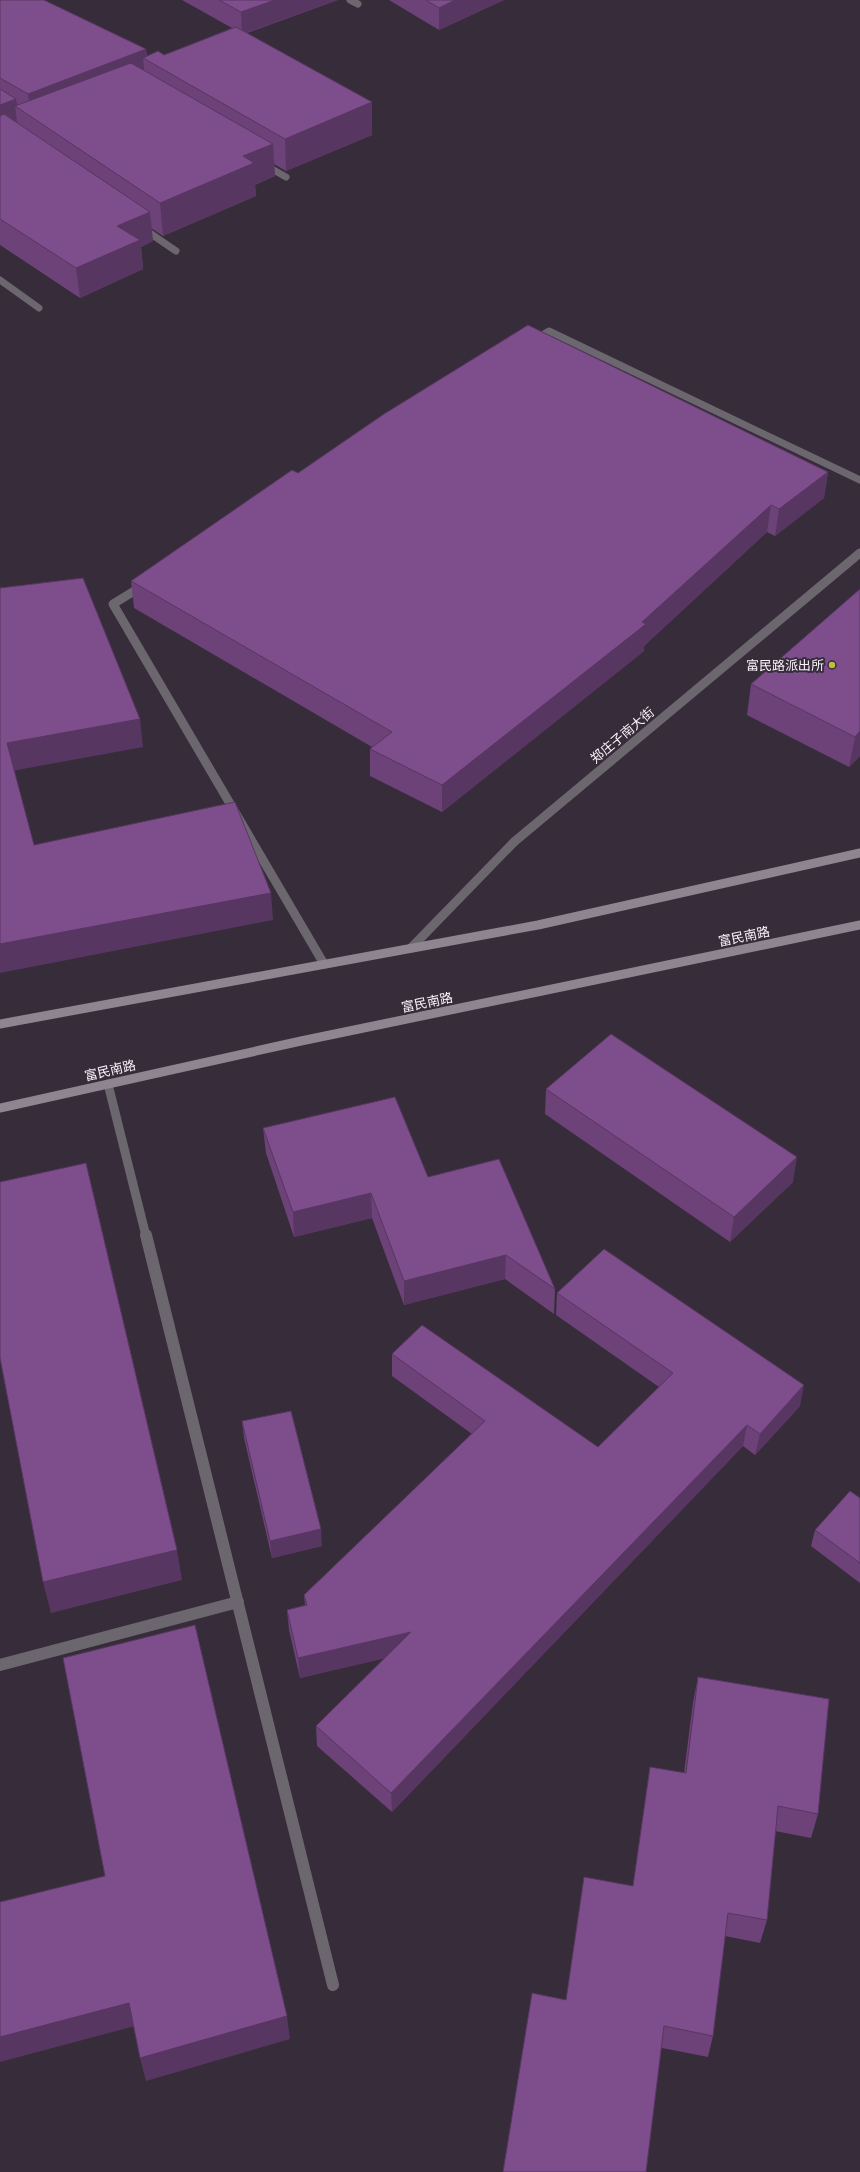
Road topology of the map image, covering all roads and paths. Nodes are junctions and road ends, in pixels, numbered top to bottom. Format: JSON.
{"nodes":[{"id":1,"x":350,"y":0,"type":"edge"},
{"id":2,"x":358,"y":4,"type":"dead end"},
{"id":3,"x":259,"y":161,"type":"edge"},
{"id":4,"x":286,"y":177,"type":"edge"},
{"id":5,"x":137,"y":225,"type":"edge"},
{"id":6,"x":176,"y":251,"type":"dead end"},
{"id":7,"x":0,"y":280,"type":"edge"},
{"id":8,"x":39,"y":308,"type":"dead end"},
{"id":9,"x":528,"y":344,"type":"edge"},
{"id":10,"x":860,"y":480,"type":"edge"},
{"id":11,"x":860,"y":553,"type":"edge"},
{"id":12,"x":153,"y":579,"type":"edge"},
{"id":13,"x":860,"y":853,"type":"edge"},
{"id":14,"x":860,"y":925,"type":"edge"},
{"id":15,"x":411,"y":948,"type":"junction"},
{"id":16,"x":324,"y":964,"type":"junction"},
{"id":17,"x":0,"y":1024,"type":"edge"},
{"id":18,"x":108,"y":1084,"type":"junction"},
{"id":19,"x":0,"y":1108,"type":"edge"},
{"id":20,"x":238,"y":1602,"type":"junction"},
{"id":21,"x":0,"y":1665,"type":"edge"},
{"id":22,"x":334,"y":1985,"type":"dead end"}],
"edges":[{"from":1,"to":2,"type":"street"},
{"from":3,"to":4,"type":"street"},
{"from":5,"to":6,"type":"street"},
{"from":7,"to":8,"type":"street"},
{"from":9,"to":10,"type":"street"},
{"from":11,"to":15,"type":"street","name":"郑庄子南大街"},
{"from":12,"to":16,"type":"street"},
{"from":13,"to":15,"type":"main road"},
{"from":14,"to":18,"type":"main road","name":"富民南路"},
{"from":15,"to":16,"type":"main road"},
{"from":16,"to":17,"type":"main road"},
{"from":18,"to":19,"type":"main road","name":"富民南路"},
{"from":18,"to":20,"type":"street"},
{"from":20,"to":21,"type":"street"},
{"from":20,"to":22,"type":"street"}]}
